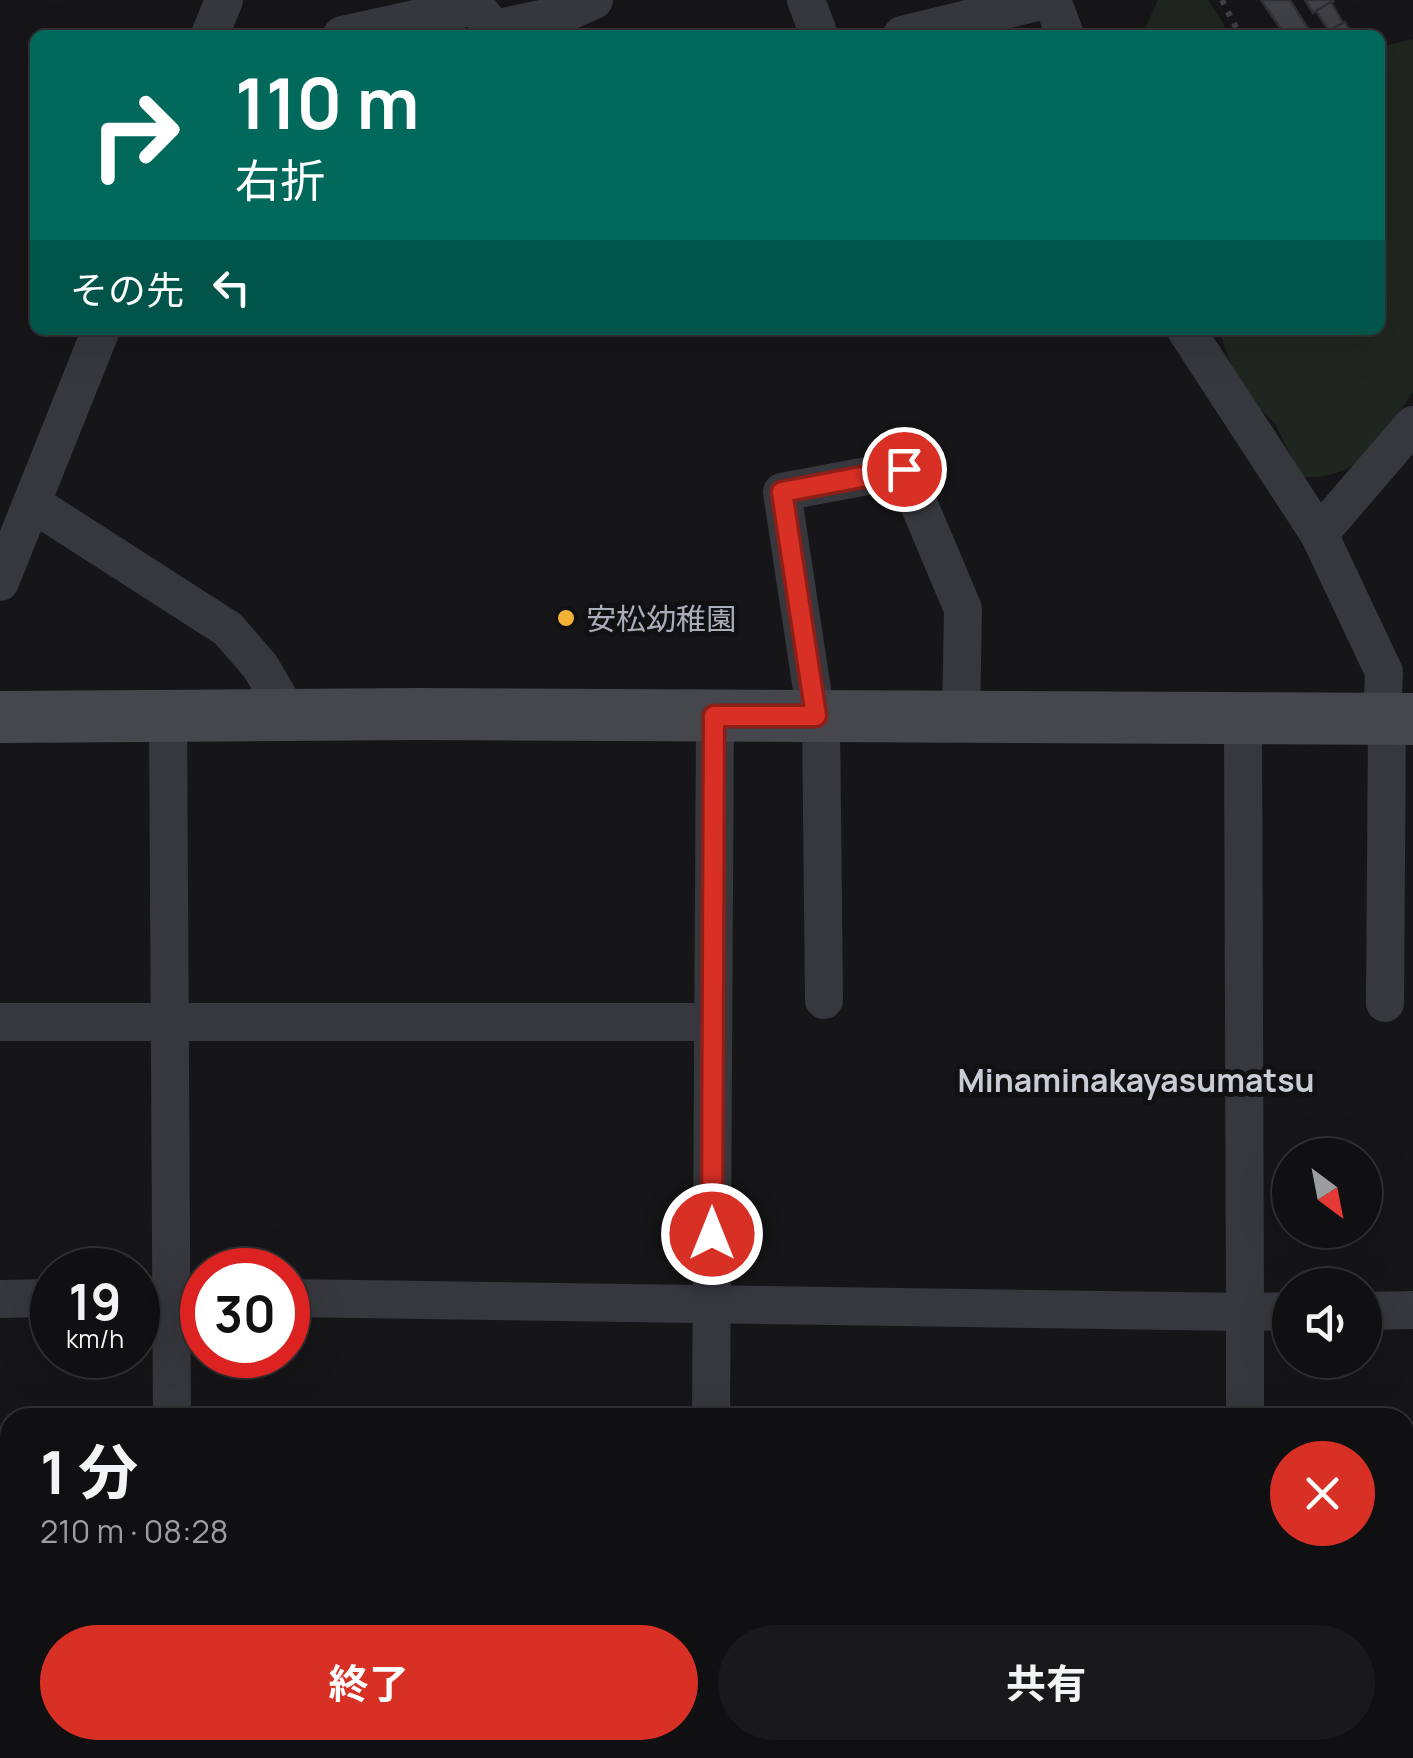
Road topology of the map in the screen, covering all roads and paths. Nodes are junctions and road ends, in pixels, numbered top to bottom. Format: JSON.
{"nodes":[{"id":1,"x":224,"y":0,"type":"edge"},
{"id":2,"x":594,"y":0,"type":"edge"},
{"id":3,"x":806,"y":0,"type":"edge"},
{"id":4,"x":1049,"y":0,"type":"edge"},
{"id":5,"x":1222,"y":0,"type":"edge"},
{"id":6,"x":212,"y":30,"type":"edge"},
{"id":7,"x":365,"y":30,"type":"edge"},
{"id":8,"x":816,"y":30,"type":"edge"},
{"id":9,"x":923,"y":30,"type":"edge"},
{"id":10,"x":1063,"y":30,"type":"edge"},
{"id":11,"x":1237,"y":30,"type":"edge"},
{"id":12,"x":99,"y":335,"type":"edge"},
{"id":13,"x":1189,"y":335,"type":"edge"},
{"id":14,"x":1413,"y":425,"type":"edge"},
{"id":15,"x":19,"y":508,"type":"edge"},
{"id":16,"x":1318,"y":534,"type":"junction"},
{"id":17,"x":0,"y":582,"type":"edge"},
{"id":18,"x":289,"y":715,"type":"junction"},
{"id":19,"x":168,"y":716,"type":"junction"},
{"id":20,"x":714,"y":716,"type":"junction"},
{"id":21,"x":818,"y":716,"type":"junction"},
{"id":22,"x":0,"y":717,"type":"edge"},
{"id":23,"x":961,"y":717,"type":"junction"},
{"id":24,"x":1243,"y":718,"type":"junction"},
{"id":25,"x":1394,"y":719,"type":"edge"},
{"id":26,"x":824,"y":1000,"type":"dead end"},
{"id":27,"x":1385,"y":1003,"type":"dead end"},
{"id":28,"x":170,"y":1021,"type":"junction"},
{"id":29,"x":0,"y":1022,"type":"edge"},
{"id":30,"x":713,"y":1022,"type":"junction"},
{"id":31,"x":170,"y":1297,"type":"edge"},
{"id":32,"x":30,"y":1298,"type":"edge"},
{"id":33,"x":310,"y":1298,"type":"edge"},
{"id":34,"x":0,"y":1299,"type":"edge"},
{"id":35,"x":711,"y":1305,"type":"junction"},
{"id":36,"x":1382,"y":1310,"type":"edge"},
{"id":37,"x":1413,"y":1310,"type":"edge"},
{"id":38,"x":1272,"y":1311,"type":"edge"},
{"id":39,"x":1245,"y":1312,"type":"junction"},
{"id":40,"x":172,"y":1408,"type":"edge"},
{"id":41,"x":711,"y":1408,"type":"edge"},
{"id":42,"x":1244,"y":1408,"type":"edge"}],
"edges":[{"from":1,"to":6,"type":"street"},
{"from":2,"to":7,"type":"street"},
{"from":3,"to":8,"type":"street"},
{"from":4,"to":9,"type":"street"},
{"from":4,"to":10,"type":"street"},
{"from":5,"to":11,"type":"path"},
{"from":12,"to":15,"type":"street"},
{"from":13,"to":16,"type":"street"},
{"from":14,"to":16,"type":"street"},
{"from":15,"to":17,"type":"street"},
{"from":15,"to":18,"type":"street"},
{"from":16,"to":25,"type":"street"},
{"from":18,"to":19,"type":"street"},
{"from":18,"to":20,"type":"street"},
{"from":19,"to":22,"type":"street"},
{"from":19,"to":28,"type":"street"},
{"from":20,"to":21,"type":"street"},
{"from":20,"to":30,"type":"street"},
{"from":21,"to":23,"type":"street"},
{"from":21,"to":23,"type":"street"},
{"from":21,"to":26,"type":"street"},
{"from":23,"to":24,"type":"street"},
{"from":24,"to":25,"type":"street"},
{"from":24,"to":39,"type":"street"},
{"from":25,"to":27,"type":"street"},
{"from":28,"to":29,"type":"street"},
{"from":28,"to":30,"type":"street"},
{"from":28,"to":31,"type":"street"},
{"from":30,"to":35,"type":"street"},
{"from":31,"to":40,"type":"street"},
{"from":32,"to":34,"type":"street"},
{"from":33,"to":35,"type":"street"},
{"from":35,"to":39,"type":"street"},
{"from":35,"to":41,"type":"street"},
{"from":36,"to":37,"type":"street"},
{"from":38,"to":39,"type":"street"},
{"from":39,"to":42,"type":"street"}]}
